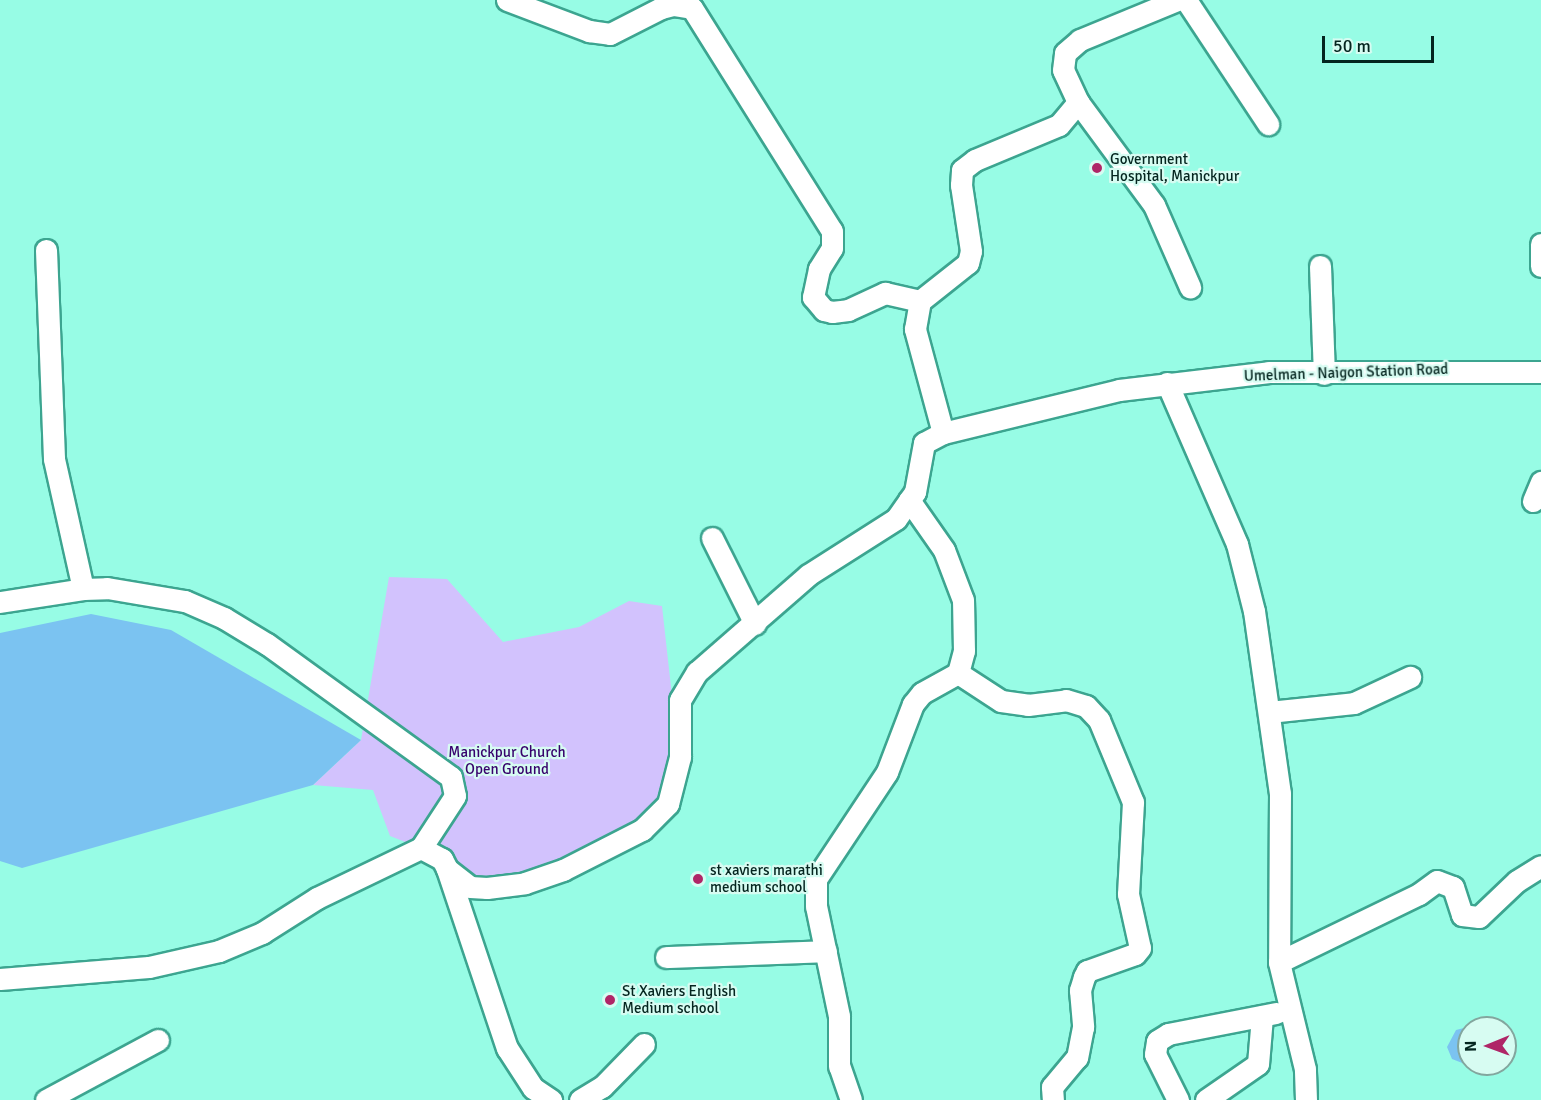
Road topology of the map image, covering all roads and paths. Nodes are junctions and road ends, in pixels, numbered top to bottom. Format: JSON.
{"nodes":[{"id":1,"x":507,"y":0,"type":"edge"},
{"id":2,"x":1177,"y":0,"type":"edge"},
{"id":3,"x":1186,"y":0,"type":"edge"},
{"id":4,"x":1078,"y":102,"type":"junction"},
{"id":5,"x":1268,"y":124,"type":"dead end"},
{"id":6,"x":1541,"y":244,"type":"edge"},
{"id":7,"x":46,"y":250,"type":"dead end"},
{"id":8,"x":1320,"y":266,"type":"dead end"},
{"id":9,"x":1541,"y":266,"type":"edge"},
{"id":10,"x":1190,"y":287,"type":"dead end"},
{"id":11,"x":920,"y":301,"type":"junction"},
{"id":12,"x":1541,"y":372,"type":"edge"},
{"id":13,"x":1324,"y":374,"type":"junction"},
{"id":14,"x":1167,"y":383,"type":"junction"},
{"id":15,"x":944,"y":433,"type":"junction"},
{"id":16,"x":909,"y":500,"type":"junction"},
{"id":17,"x":712,"y":538,"type":"dead end"},
{"id":18,"x":83,"y":589,"type":"junction"},
{"id":19,"x":0,"y":602,"type":"edge"},
{"id":20,"x":755,"y":624,"type":"junction"},
{"id":21,"x":958,"y":673,"type":"junction"},
{"id":22,"x":1410,"y":677,"type":"dead end"},
{"id":23,"x":1269,"y":712,"type":"junction"},
{"id":24,"x":422,"y":848,"type":"junction"},
{"id":25,"x":1541,"y":866,"type":"edge"},
{"id":26,"x":447,"y":869,"type":"junction"},
{"id":27,"x":826,"y":951,"type":"junction"},
{"id":28,"x":666,"y":957,"type":"dead end"},
{"id":29,"x":1279,"y":962,"type":"junction"},
{"id":30,"x":0,"y":979,"type":"edge"},
{"id":31,"x":1277,"y":1013,"type":"junction"},
{"id":32,"x":158,"y":1040,"type":"dead end"},
{"id":33,"x":644,"y":1044,"type":"dead end"},
{"id":34,"x":46,"y":1100,"type":"edge"},
{"id":35,"x":551,"y":1100,"type":"edge"},
{"id":36,"x":580,"y":1100,"type":"edge"},
{"id":37,"x":851,"y":1100,"type":"edge"},
{"id":38,"x":1053,"y":1100,"type":"edge"},
{"id":39,"x":1178,"y":1100,"type":"edge"},
{"id":40,"x":1206,"y":1100,"type":"edge"},
{"id":41,"x":1306,"y":1100,"type":"edge"}],
"edges":[{"from":1,"to":11,"type":"street"},
{"from":2,"to":4,"type":"street"},
{"from":3,"to":5,"type":"street"},
{"from":4,"to":10,"type":"street"},
{"from":4,"to":11,"type":"street"},
{"from":6,"to":9,"type":"street"},
{"from":7,"to":18,"type":"street"},
{"from":8,"to":13,"type":"street"},
{"from":11,"to":15,"type":"street"},
{"from":12,"to":13,"type":"street","name":"Umelman - Naigon Station Road"},
{"from":13,"to":14,"type":"street","name":"Umelman - Naigon Station Road"},
{"from":14,"to":15,"type":"street","name":"Umelman - Naigon Station Road"},
{"from":14,"to":23,"type":"street"},
{"from":15,"to":16,"type":"street","name":"Umelman - Naigon Station Road"},
{"from":16,"to":20,"type":"street","name":"Umelman - Naigon Station Road"},
{"from":16,"to":21,"type":"street"},
{"from":17,"to":20,"type":"street"},
{"from":18,"to":19,"type":"street"},
{"from":18,"to":24,"type":"street"},
{"from":20,"to":26,"type":"street","name":"Umelman - Naigon Station Road"},
{"from":21,"to":27,"type":"street"},
{"from":21,"to":38,"type":"street"},
{"from":22,"to":23,"type":"street"},
{"from":23,"to":29,"type":"street"},
{"from":24,"to":26,"type":"street","name":"Umelman - Naigon Station Road"},
{"from":24,"to":30,"type":"street"},
{"from":25,"to":29,"type":"street"},
{"from":26,"to":35,"type":"street"},
{"from":27,"to":28,"type":"street"},
{"from":27,"to":37,"type":"street"},
{"from":29,"to":31,"type":"street"},
{"from":31,"to":39,"type":"street"},
{"from":31,"to":40,"type":"street"},
{"from":31,"to":41,"type":"street"},
{"from":32,"to":34,"type":"street"},
{"from":33,"to":36,"type":"street"}]}
